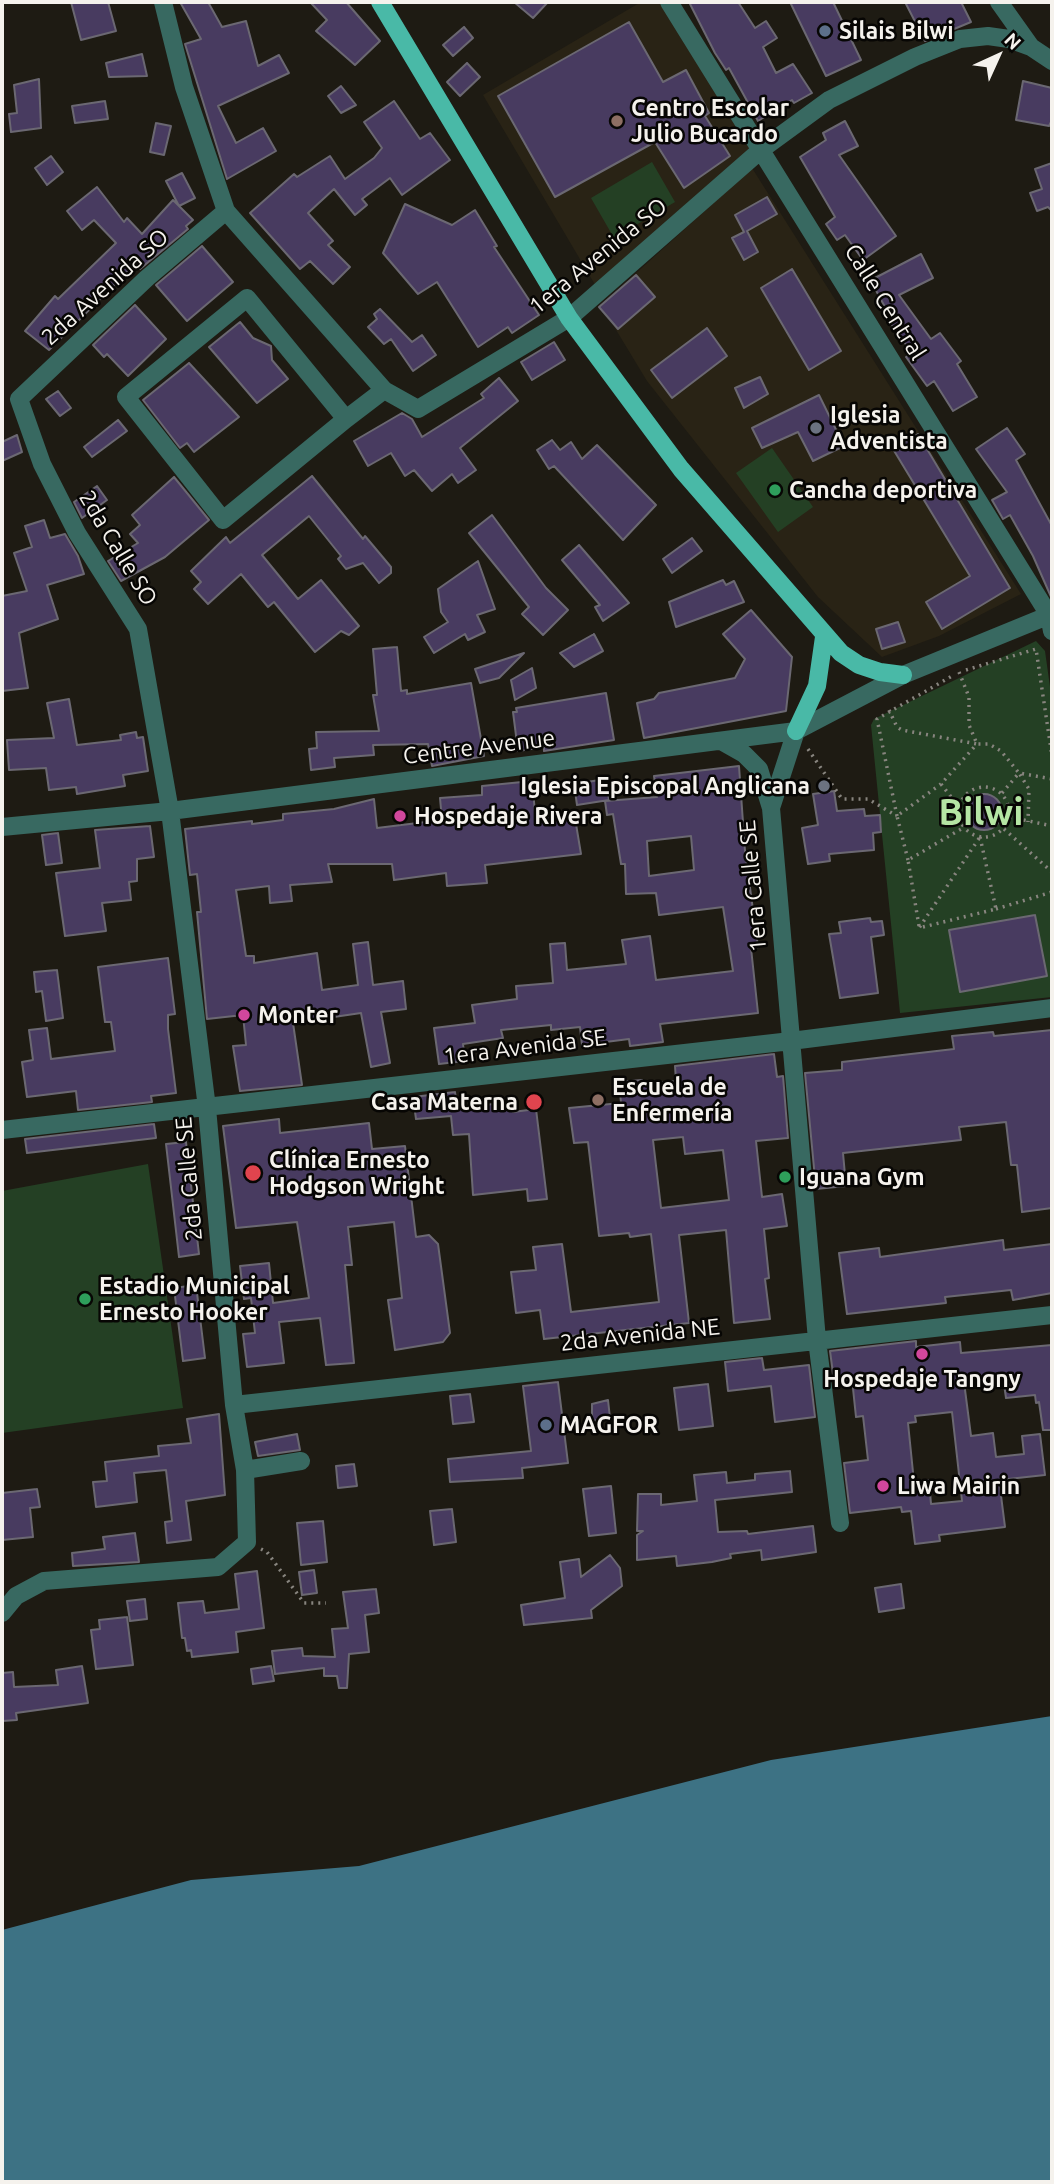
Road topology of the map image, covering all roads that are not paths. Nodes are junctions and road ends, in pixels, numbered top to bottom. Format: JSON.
{"nodes":[{"id":1,"x":163,"y":2,"type":"edge"},
{"id":2,"x":380,"y":2,"type":"edge"},
{"id":3,"x":669,"y":2,"type":"edge"},
{"id":4,"x":999,"y":2,"type":"edge"},
{"id":5,"x":1031,"y":47,"type":"junction"},
{"id":6,"x":1052,"y":61,"type":"edge"},
{"id":7,"x":762,"y":149,"type":"junction"},
{"id":8,"x":226,"y":211,"type":"junction"},
{"id":9,"x":569,"y":318,"type":"junction"},
{"id":10,"x":384,"y":390,"type":"junction"},
{"id":11,"x":19,"y":399,"type":"joint"},
{"id":12,"x":346,"y":419,"type":"junction"},
{"id":13,"x":1051,"y":620,"type":"edge"},
{"id":14,"x":824,"y":637,"type":"junction"},
{"id":15,"x":903,"y":675,"type":"junction"},
{"id":16,"x":796,"y":731,"type":"junction"},
{"id":17,"x":721,"y":741,"type":"junction"},
{"id":18,"x":771,"y":808,"type":"junction"},
{"id":19,"x":170,"y":811,"type":"junction"},
{"id":20,"x":2,"y":827,"type":"edge"},
{"id":21,"x":1052,"y":1007,"type":"edge"},
{"id":22,"x":791,"y":1041,"type":"junction"},
{"id":23,"x":207,"y":1108,"type":"junction"},
{"id":24,"x":2,"y":1130,"type":"edge"},
{"id":25,"x":1052,"y":1315,"type":"edge"},
{"id":26,"x":817,"y":1340,"type":"junction"},
{"id":27,"x":234,"y":1405,"type":"junction"},
{"id":28,"x":301,"y":1461,"type":"dead end"},
{"id":29,"x":246,"y":1470,"type":"junction"},
{"id":30,"x":840,"y":1523,"type":"dead end"},
{"id":31,"x":2,"y":1613,"type":"edge"}],
"edges":[{"from":1,"to":8,"type":"street"},
{"from":2,"to":9,"type":"main road"},
{"from":3,"to":7,"type":"street","name":"Calle Central"},
{"from":4,"to":5,"type":"street"},
{"from":5,"to":6,"type":"street"},
{"from":5,"to":7,"type":"street","name":"1era Avenida SO"},
{"from":7,"to":9,"type":"street","name":"1era Avenida SO"},
{"from":7,"to":13,"type":"street","name":"Calle Central"},
{"from":8,"to":10,"type":"street"},
{"from":8,"to":11,"type":"street","name":"2da Avenida SO"},
{"from":9,"to":10,"type":"street","name":"1era Avenida SO"},
{"from":9,"to":14,"type":"main road"},
{"from":10,"to":12,"type":"street"},
{"from":11,"to":19,"type":"street","name":"2da Calle SO"},
{"from":12,"to":12,"type":"street"},
{"from":13,"to":15,"type":"street"},
{"from":14,"to":15,"type":"main road"},
{"from":14,"to":16,"type":"main road"},
{"from":15,"to":16,"type":"street"},
{"from":16,"to":17,"type":"street","name":"Centre Avenue"},
{"from":16,"to":18,"type":"street","name":"1era Calle SE"},
{"from":17,"to":18,"type":"street"},
{"from":17,"to":19,"type":"street","name":"Centre Avenue"},
{"from":18,"to":22,"type":"street","name":"1era Calle SE"},
{"from":19,"to":20,"type":"street","name":"Centre Avenue"},
{"from":19,"to":23,"type":"street","name":"2da Calle SE"},
{"from":21,"to":22,"type":"street","name":"1era Avenida SE"},
{"from":22,"to":23,"type":"street","name":"1era Avenida SE"},
{"from":22,"to":26,"type":"street","name":"1era Calle SE"},
{"from":23,"to":24,"type":"street","name":"1era Avenida SE"},
{"from":23,"to":27,"type":"street","name":"2da Calle SE"},
{"from":25,"to":26,"type":"street","name":"2da Avenida NE"},
{"from":26,"to":27,"type":"street","name":"2da Avenida NE"},
{"from":26,"to":30,"type":"street","name":"1era Calle SE"},
{"from":27,"to":29,"type":"street","name":"2da Calle SE"},
{"from":28,"to":29,"type":"street"},
{"from":29,"to":31,"type":"street","name":"2da Calle SE"}]}
